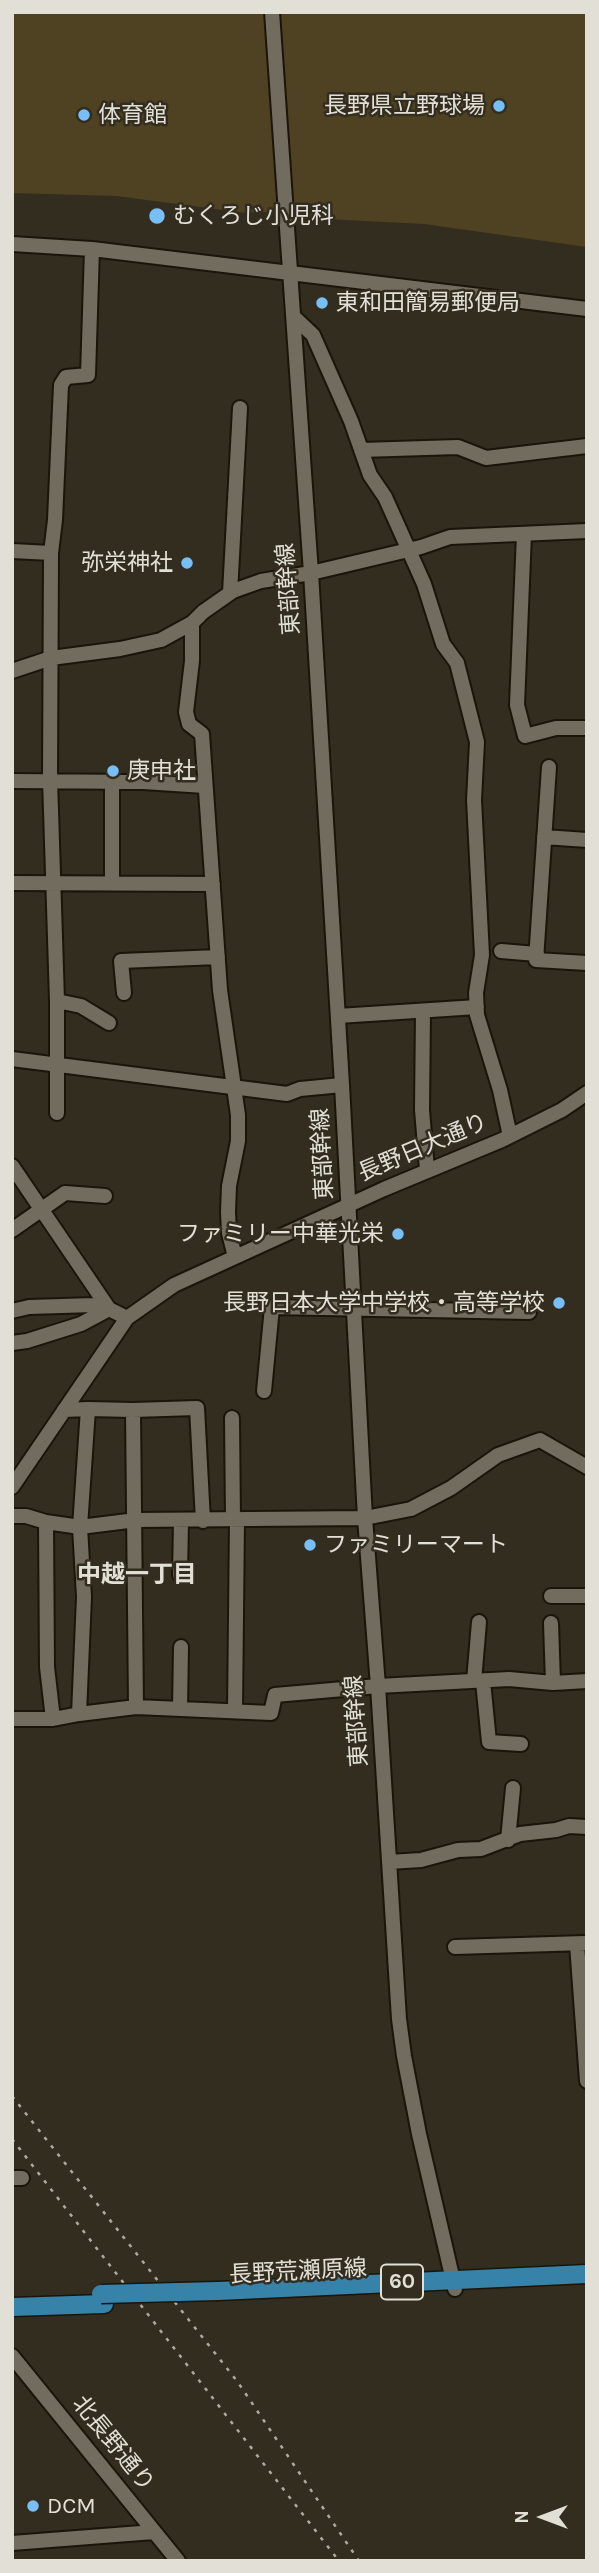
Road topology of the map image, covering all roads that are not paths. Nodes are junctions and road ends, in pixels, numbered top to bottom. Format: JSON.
{"nodes":[{"id":1,"x":272,"y":12,"type":"edge"},
{"id":2,"x":12,"y":244,"type":"edge"},
{"id":3,"x":92,"y":248,"type":"junction"},
{"id":4,"x":290,"y":274,"type":"junction"},
{"id":5,"x":587,"y":309,"type":"edge"},
{"id":6,"x":293,"y":316,"type":"junction"},
{"id":7,"x":240,"y":408,"type":"dead end"},
{"id":8,"x":587,"y":446,"type":"edge"},
{"id":9,"x":361,"y":450,"type":"junction"},
{"id":10,"x":587,"y":531,"type":"edge"},
{"id":11,"x":524,"y":534,"type":"junction"},
{"id":12,"x":409,"y":550,"type":"junction"},
{"id":13,"x":12,"y":551,"type":"edge"},
{"id":14,"x":51,"y":553,"type":"junction"},
{"id":15,"x":311,"y":573,"type":"junction"},
{"id":16,"x":230,"y":593,"type":"junction"},
{"id":17,"x":192,"y":623,"type":"junction"},
{"id":18,"x":51,"y":658,"type":"junction"},
{"id":19,"x":12,"y":671,"type":"edge"},
{"id":20,"x":587,"y":728,"type":"edge"},
{"id":21,"x":549,"y":766,"type":"dead end"},
{"id":22,"x":50,"y":779,"type":"junction"},
{"id":23,"x":12,"y":780,"type":"edge"},
{"id":24,"x":112,"y":781,"type":"junction"},
{"id":25,"x":205,"y":786,"type":"junction"},
{"id":26,"x":544,"y":837,"type":"junction"},
{"id":27,"x":587,"y":840,"type":"edge"},
{"id":28,"x":12,"y":883,"type":"edge"},
{"id":29,"x":54,"y":883,"type":"junction"},
{"id":30,"x":112,"y":883,"type":"junction"},
{"id":31,"x":213,"y":884,"type":"junction"},
{"id":32,"x":501,"y":951,"type":"dead end"},
{"id":33,"x":537,"y":954,"type":"junction"},
{"id":34,"x":218,"y":957,"type":"junction"},
{"id":35,"x":587,"y":964,"type":"edge"},
{"id":36,"x":124,"y":993,"type":"dead end"},
{"id":37,"x":57,"y":1001,"type":"junction"},
{"id":38,"x":477,"y":1007,"type":"junction"},
{"id":39,"x":423,"y":1010,"type":"junction"},
{"id":40,"x":338,"y":1016,"type":"junction"},
{"id":41,"x":109,"y":1023,"type":"dead end"},
{"id":42,"x":12,"y":1059,"type":"edge"},
{"id":43,"x":56,"y":1065,"type":"junction"},
{"id":44,"x":342,"y":1085,"type":"junction"},
{"id":45,"x":234,"y":1088,"type":"junction"},
{"id":46,"x":587,"y":1093,"type":"edge"},
{"id":47,"x":57,"y":1113,"type":"dead end"},
{"id":48,"x":510,"y":1136,"type":"junction"},
{"id":49,"x":12,"y":1166,"type":"edge"},
{"id":50,"x":427,"y":1170,"type":"junction"},
{"id":51,"x":105,"y":1196,"type":"dead end"},
{"id":52,"x":348,"y":1206,"type":"junction"},
{"id":53,"x":41,"y":1209,"type":"junction"},
{"id":54,"x":12,"y":1230,"type":"edge"},
{"id":55,"x":235,"y":1256,"type":"junction"},
{"id":56,"x":353,"y":1308,"type":"junction"},
{"id":57,"x":12,"y":1311,"type":"edge"},
{"id":58,"x":104,"y":1311,"type":"junction"},
{"id":59,"x":529,"y":1312,"type":"dead end"},
{"id":60,"x":127,"y":1318,"type":"junction"},
{"id":61,"x":12,"y":1343,"type":"edge"},
{"id":62,"x":264,"y":1391,"type":"dead end"},
{"id":63,"x":88,"y":1409,"type":"junction"},
{"id":64,"x":64,"y":1410,"type":"junction"},
{"id":65,"x":133,"y":1410,"type":"junction"},
{"id":66,"x":232,"y":1418,"type":"dead end"},
{"id":67,"x":587,"y":1467,"type":"edge"},
{"id":68,"x":12,"y":1487,"type":"edge"},
{"id":69,"x":12,"y":1517,"type":"edge"},
{"id":70,"x":365,"y":1518,"type":"junction"},
{"id":71,"x":136,"y":1520,"type":"junction"},
{"id":72,"x":235,"y":1520,"type":"junction"},
{"id":73,"x":181,"y":1521,"type":"junction"},
{"id":74,"x":203,"y":1521,"type":"junction"},
{"id":75,"x":46,"y":1522,"type":"junction"},
{"id":76,"x":80,"y":1527,"type":"junction"},
{"id":77,"x":180,"y":1574,"type":"dead end"},
{"id":78,"x":551,"y":1596,"type":"dead end"},
{"id":79,"x":587,"y":1596,"type":"edge"},
{"id":80,"x":479,"y":1622,"type":"dead end"},
{"id":81,"x":551,"y":1623,"type":"dead end"},
{"id":82,"x":181,"y":1647,"type":"dead end"},
{"id":83,"x":478,"y":1681,"type":"junction"},
{"id":84,"x":587,"y":1681,"type":"edge"},
{"id":85,"x":553,"y":1683,"type":"junction"},
{"id":86,"x":378,"y":1686,"type":"junction"},
{"id":87,"x":136,"y":1707,"type":"junction"},
{"id":88,"x":180,"y":1709,"type":"junction"},
{"id":89,"x":235,"y":1710,"type":"junction"},
{"id":90,"x":79,"y":1714,"type":"junction"},
{"id":91,"x":12,"y":1719,"type":"edge"},
{"id":92,"x":53,"y":1719,"type":"junction"},
{"id":93,"x":521,"y":1744,"type":"dead end"},
{"id":94,"x":513,"y":1788,"type":"dead end"},
{"id":95,"x":587,"y":1827,"type":"edge"},
{"id":96,"x":508,"y":1840,"type":"junction"},
{"id":97,"x":389,"y":1862,"type":"junction"},
{"id":98,"x":582,"y":1944,"type":"edge"},
{"id":99,"x":455,"y":1947,"type":"dead end"},
{"id":100,"x":587,"y":2081,"type":"edge"},
{"id":101,"x":587,"y":2274,"type":"edge"},
{"id":102,"x":587,"y":2283,"type":"edge"},
{"id":103,"x":454,"y":2284,"type":"junction"},
{"id":104,"x":12,"y":2295,"type":"edge"},
{"id":105,"x":102,"y":2299,"type":"junction"},
{"id":106,"x":12,"y":2307,"type":"edge"},
{"id":107,"x":12,"y":2356,"type":"edge"},
{"id":108,"x":154,"y":2532,"type":"junction"},
{"id":109,"x":12,"y":2543,"type":"edge"},
{"id":110,"x":178,"y":2561,"type":"edge"}],
"edges":[{"from":1,"to":4,"type":"street","name":"東部幹線"},
{"from":2,"to":3,"type":"street"},
{"from":3,"to":4,"type":"street"},
{"from":3,"to":14,"type":"street"},
{"from":4,"to":5,"type":"street"},
{"from":4,"to":6,"type":"street","name":"東部幹線"},
{"from":6,"to":9,"type":"street"},
{"from":6,"to":15,"type":"street","name":"東部幹線"},
{"from":7,"to":16,"type":"street"},
{"from":8,"to":9,"type":"street"},
{"from":9,"to":12,"type":"street"},
{"from":10,"to":11,"type":"street"},
{"from":11,"to":12,"type":"street"},
{"from":11,"to":20,"type":"street"},
{"from":12,"to":15,"type":"street"},
{"from":12,"to":38,"type":"street"},
{"from":13,"to":14,"type":"street"},
{"from":14,"to":18,"type":"street"},
{"from":15,"to":16,"type":"street"},
{"from":15,"to":40,"type":"street","name":"東部幹線"},
{"from":16,"to":17,"type":"street"},
{"from":17,"to":18,"type":"street"},
{"from":17,"to":25,"type":"street"},
{"from":18,"to":19,"type":"street"},
{"from":18,"to":22,"type":"street"},
{"from":21,"to":26,"type":"street"},
{"from":22,"to":23,"type":"street"},
{"from":22,"to":24,"type":"street"},
{"from":22,"to":29,"type":"street"},
{"from":24,"to":25,"type":"street"},
{"from":24,"to":30,"type":"street"},
{"from":25,"to":31,"type":"street"},
{"from":26,"to":27,"type":"street"},
{"from":26,"to":33,"type":"street"},
{"from":28,"to":29,"type":"street"},
{"from":29,"to":30,"type":"street"},
{"from":29,"to":37,"type":"street"},
{"from":30,"to":31,"type":"street"},
{"from":31,"to":34,"type":"street"},
{"from":32,"to":33,"type":"street"},
{"from":33,"to":35,"type":"street"},
{"from":34,"to":36,"type":"street"},
{"from":34,"to":45,"type":"street"},
{"from":37,"to":41,"type":"street"},
{"from":37,"to":43,"type":"street"},
{"from":38,"to":39,"type":"street"},
{"from":38,"to":48,"type":"street"},
{"from":39,"to":40,"type":"street"},
{"from":39,"to":50,"type":"street"},
{"from":40,"to":44,"type":"street","name":"東部幹線"},
{"from":42,"to":43,"type":"street"},
{"from":43,"to":45,"type":"street"},
{"from":43,"to":47,"type":"street"},
{"from":44,"to":45,"type":"street"},
{"from":44,"to":52,"type":"street","name":"東部幹線"},
{"from":45,"to":55,"type":"street"},
{"from":46,"to":48,"type":"street","name":"長野日大通り"},
{"from":48,"to":50,"type":"street","name":"長野日大通り"},
{"from":49,"to":53,"type":"street"},
{"from":50,"to":52,"type":"street","name":"長野日大通り"},
{"from":51,"to":53,"type":"street"},
{"from":52,"to":55,"type":"street","name":"長野日大通り"},
{"from":52,"to":56,"type":"street","name":"東部幹線"},
{"from":53,"to":54,"type":"street"},
{"from":53,"to":58,"type":"street"},
{"from":55,"to":60,"type":"street","name":"長野日大通り"},
{"from":56,"to":59,"type":"street"},
{"from":56,"to":62,"type":"street"},
{"from":56,"to":70,"type":"street","name":"東部幹線"},
{"from":57,"to":58,"type":"street"},
{"from":58,"to":60,"type":"street"},
{"from":58,"to":61,"type":"street"},
{"from":60,"to":64,"type":"street"},
{"from":63,"to":64,"type":"street"},
{"from":63,"to":65,"type":"street"},
{"from":63,"to":76,"type":"street"},
{"from":64,"to":68,"type":"street"},
{"from":65,"to":71,"type":"street"},
{"from":65,"to":74,"type":"street"},
{"from":66,"to":72,"type":"street"},
{"from":67,"to":70,"type":"street"},
{"from":69,"to":75,"type":"street"},
{"from":70,"to":72,"type":"street"},
{"from":70,"to":86,"type":"street","name":"東部幹線"},
{"from":71,"to":73,"type":"street"},
{"from":71,"to":76,"type":"street"},
{"from":71,"to":87,"type":"street"},
{"from":72,"to":74,"type":"street"},
{"from":72,"to":89,"type":"street"},
{"from":73,"to":74,"type":"street"},
{"from":73,"to":77,"type":"street"},
{"from":75,"to":76,"type":"street"},
{"from":75,"to":92,"type":"street"},
{"from":76,"to":90,"type":"street"},
{"from":78,"to":79,"type":"street"},
{"from":80,"to":83,"type":"street"},
{"from":81,"to":85,"type":"street"},
{"from":82,"to":88,"type":"street"},
{"from":83,"to":85,"type":"street"},
{"from":83,"to":86,"type":"street"},
{"from":83,"to":93,"type":"street"},
{"from":84,"to":85,"type":"street"},
{"from":86,"to":89,"type":"street"},
{"from":86,"to":97,"type":"street","name":"東部幹線"},
{"from":87,"to":88,"type":"street"},
{"from":87,"to":90,"type":"street"},
{"from":88,"to":89,"type":"street"},
{"from":90,"to":92,"type":"street"},
{"from":91,"to":92,"type":"street"},
{"from":94,"to":96,"type":"street"},
{"from":95,"to":96,"type":"street"},
{"from":96,"to":97,"type":"street"},
{"from":97,"to":103,"type":"street","name":"東部幹線"},
{"from":98,"to":99,"type":"street"},
{"from":98,"to":100,"type":"street"},
{"from":101,"to":103,"type":"main road","name":"長野荒瀬原線","number":"60"},
{"from":102,"to":103,"type":"main road","name":"長野荒瀬原線","number":"60"},
{"from":103,"to":105,"type":"main road","name":"長野荒瀬原線","number":"60"},
{"from":104,"to":105,"type":"main road","name":"長野荒瀬原線","number":"60"},
{"from":105,"to":106,"type":"main road","name":"長野荒瀬原線","number":"60"},
{"from":107,"to":108,"type":"street","name":"北長野通り"},
{"from":108,"to":109,"type":"street"},
{"from":108,"to":110,"type":"street","name":"北長野通り"}]}
